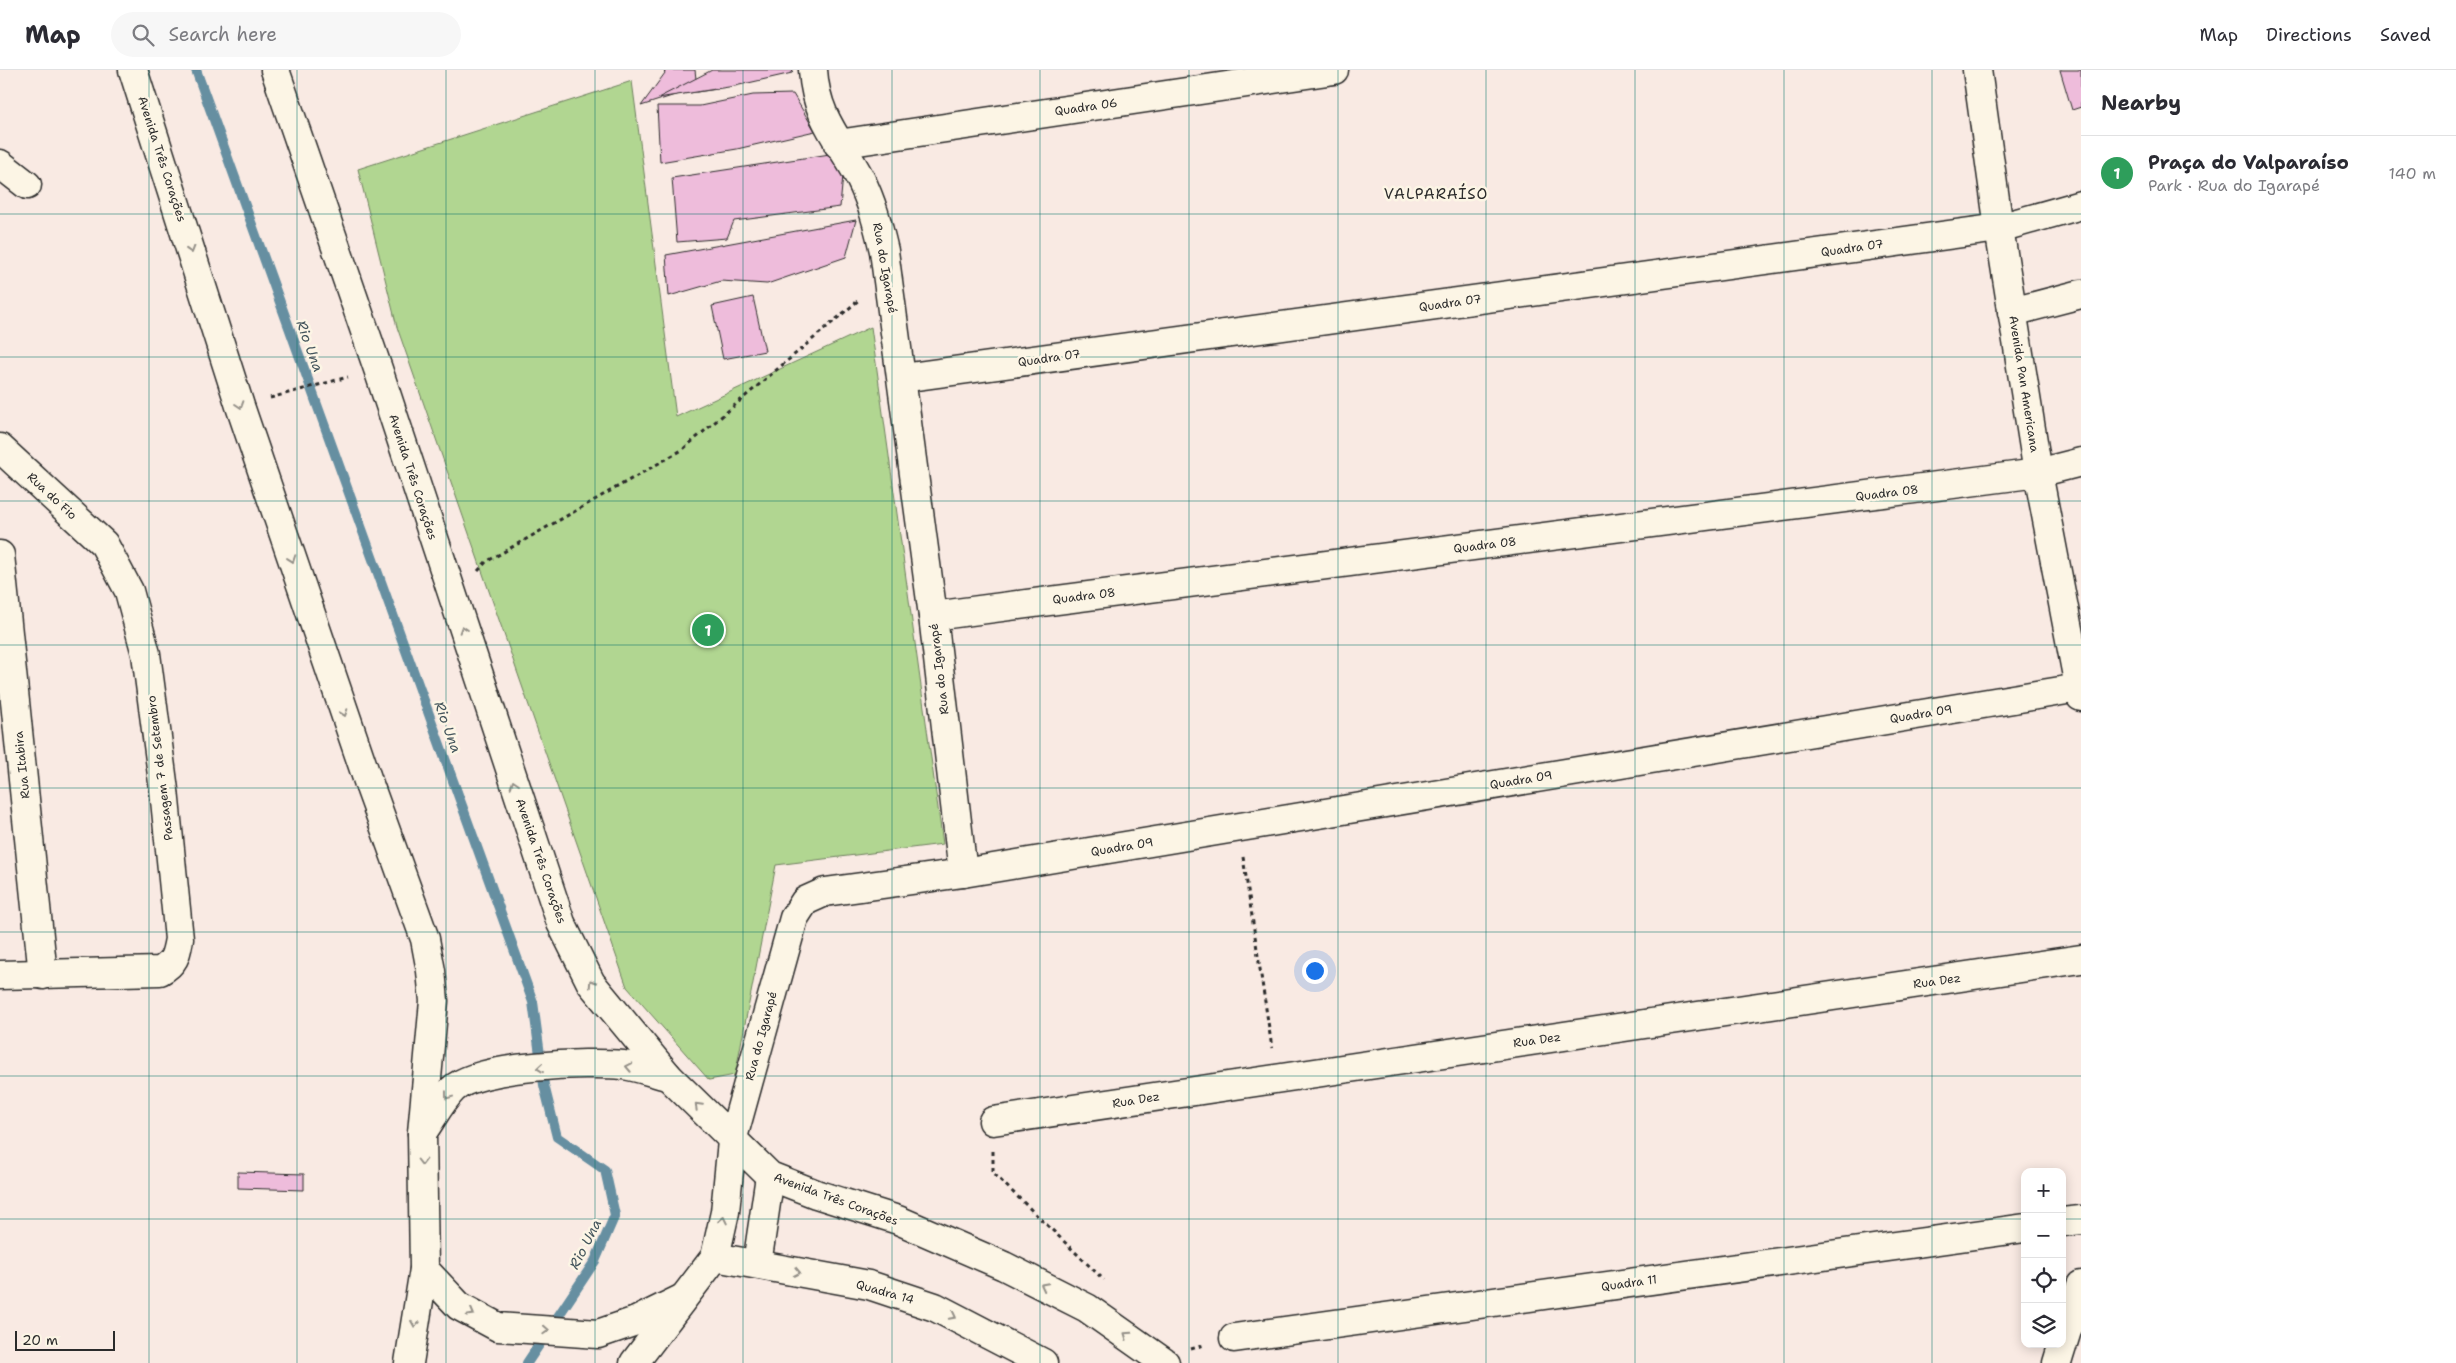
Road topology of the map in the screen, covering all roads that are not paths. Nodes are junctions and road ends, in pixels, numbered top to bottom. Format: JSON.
{"nodes":[{"id":1,"x":133,"y":70,"type":"edge"},
{"id":2,"x":275,"y":70,"type":"edge"},
{"id":3,"x":813,"y":70,"type":"edge"},
{"id":4,"x":1334,"y":70,"type":"edge"},
{"id":5,"x":1977,"y":70,"type":"edge"},
{"id":6,"x":838,"y":144,"type":"junction"},
{"id":7,"x":0,"y":164,"type":"edge"},
{"id":8,"x":27,"y":185,"type":"dead end"},
{"id":9,"x":2081,"y":205,"type":"edge"},
{"id":10,"x":1999,"y":228,"type":"junction"},
{"id":11,"x":2081,"y":294,"type":"edge"},
{"id":12,"x":2012,"y":312,"type":"junction"},
{"id":13,"x":902,"y":378,"type":"junction"},
{"id":14,"x":0,"y":448,"type":"edge"},
{"id":15,"x":2078,"y":463,"type":"edge"},
{"id":16,"x":2038,"y":473,"type":"junction"},
{"id":17,"x":104,"y":544,"type":"joint"},
{"id":18,"x":0,"y":555,"type":"edge"},
{"id":19,"x":933,"y":616,"type":"junction"},
{"id":20,"x":2077,"y":659,"type":"edge"},
{"id":21,"x":2080,"y":692,"type":"edge"},
{"id":22,"x":963,"y":873,"type":"junction"},
{"id":23,"x":2081,"y":959,"type":"edge"},
{"id":24,"x":0,"y":975,"type":"edge"},
{"id":25,"x":44,"y":975,"type":"junction"},
{"id":26,"x":668,"y":1076,"type":"junction"},
{"id":27,"x":993,"y":1121,"type":"road end"},
{"id":28,"x":422,"y":1133,"type":"junction"},
{"id":29,"x":732,"y":1141,"type":"junction"},
{"id":30,"x":770,"y":1176,"type":"junction"},
{"id":31,"x":2081,"y":1220,"type":"edge"},
{"id":32,"x":2066,"y":1222,"type":"edge"},
{"id":33,"x":2021,"y":1229,"type":"edge"},
{"id":34,"x":715,"y":1257,"type":"junction"},
{"id":35,"x":757,"y":1264,"type":"junction"},
{"id":36,"x":424,"y":1270,"type":"junction"},
{"id":37,"x":2081,"y":1285,"type":"edge"},
{"id":38,"x":681,"y":1299,"type":"junction"},
{"id":39,"x":1234,"y":1338,"type":"dead end"},
{"id":40,"x":409,"y":1363,"type":"edge"},
{"id":41,"x":634,"y":1363,"type":"edge"},
{"id":42,"x":1043,"y":1363,"type":"edge"},
{"id":43,"x":1165,"y":1363,"type":"edge"},
{"id":44,"x":2057,"y":1363,"type":"edge"}],
"edges":[{"from":1,"to":28,"type":"street","name":"Avenida Três Corações","one_way":true},
{"from":26,"to":2,"type":"street","name":"Avenida Três Corações","one_way":true},
{"from":3,"to":6,"type":"street","name":"Rua do Igarapé"},
{"from":4,"to":6,"type":"street","name":"Quadra 06"},
{"from":5,"to":10,"type":"street","name":"Avenida Pan Americana"},
{"from":6,"to":13,"type":"street","name":"Rua do Igarapé"},
{"from":7,"to":8,"type":"street"},
{"from":9,"to":10,"type":"street","name":"Quadra 07"},
{"from":10,"to":12,"type":"street","name":"Avenida Pan Americana"},
{"from":10,"to":13,"type":"street","name":"Quadra 07"},
{"from":11,"to":12,"type":"street"},
{"from":12,"to":16,"type":"street","name":"Avenida Pan Americana"},
{"from":13,"to":19,"type":"street","name":"Rua do Igarapé"},
{"from":14,"to":17,"type":"street","name":"Rua do Fio"},
{"from":15,"to":16,"type":"street","name":"Quadra 08"},
{"from":16,"to":19,"type":"street","name":"Quadra 08"},
{"from":16,"to":20,"type":"street","name":"Avenida Pan Americana"},
{"from":17,"to":25,"type":"street","name":"Passagem 7 de Setembro"},
{"from":18,"to":25,"type":"street","name":"Rua Itabira"},
{"from":19,"to":22,"type":"street","name":"Rua do Igarapé"},
{"from":20,"to":21,"type":"street","name":"Avenida Pan Americana"},
{"from":21,"to":22,"type":"street","name":"Quadra 09"},
{"from":22,"to":29,"type":"street","name":"Rua do Igarapé"},
{"from":23,"to":27,"type":"street","name":"Rua Dez"},
{"from":24,"to":25,"type":"street","name":"Passagem 7 de Setembro"},
{"from":26,"to":28,"type":"street","one_way":true},
{"from":29,"to":26,"type":"street","name":"Avenida Três Corações","one_way":true},
{"from":28,"to":36,"type":"street","name":"Avenida Três Corações","one_way":true},
{"from":29,"to":30,"type":"street","name":"Avenida Três Corações"},
{"from":34,"to":29,"type":"street","name":"Rua do Igarapé","one_way":true},
{"from":30,"to":35,"type":"street"},
{"from":43,"to":30,"type":"street","name":"Avenida Três Corações","one_way":true},
{"from":31,"to":32,"type":"street"},
{"from":33,"to":39,"type":"street","name":"Quadra 11"},
{"from":34,"to":35,"type":"street","name":"Quadra 14"},
{"from":34,"to":38,"type":"street"},
{"from":35,"to":42,"type":"street","name":"Quadra 14","one_way":true},
{"from":36,"to":38,"type":"street","one_way":true},
{"from":36,"to":40,"type":"street","name":"Avenida Três Corações","one_way":true},
{"from":37,"to":44,"type":"street"},
{"from":38,"to":41,"type":"street"}]}
